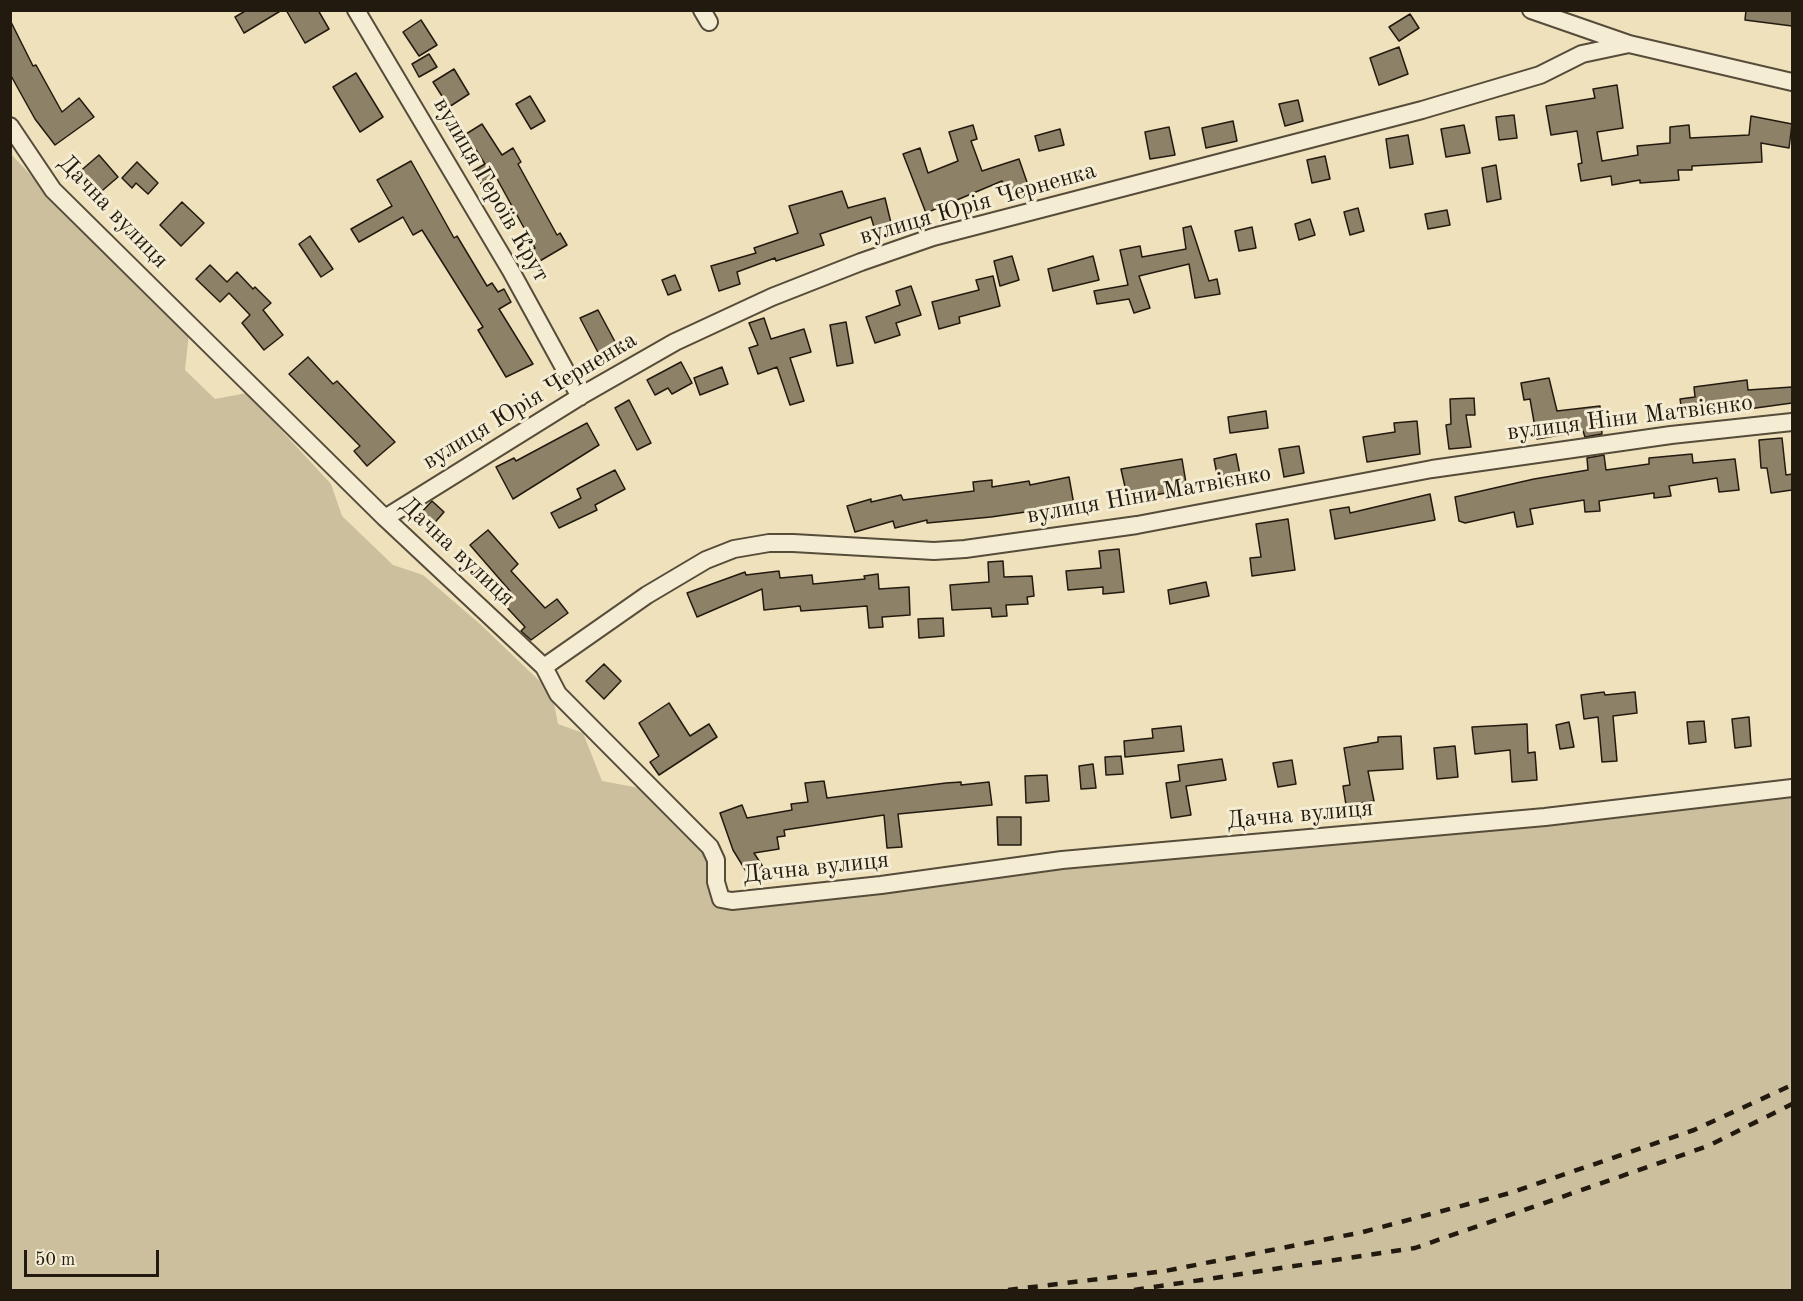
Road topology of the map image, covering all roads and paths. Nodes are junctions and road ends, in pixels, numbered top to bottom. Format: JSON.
{"nodes":[{"id":1,"x":356,"y":10,"type":"edge"},
{"id":2,"x":1531,"y":10,"type":"edge"},
{"id":3,"x":1629,"y":44,"type":"junction"},
{"id":4,"x":1792,"y":82,"type":"edge"},
{"id":5,"x":10,"y":126,"type":"edge"},
{"id":6,"x":580,"y":397,"type":"junction"},
{"id":7,"x":1792,"y":422,"type":"edge"},
{"id":8,"x":385,"y":518,"type":"junction"},
{"id":9,"x":544,"y":667,"type":"junction"},
{"id":10,"x":1792,"y":788,"type":"edge"}],
"edges":[{"from":1,"to":6,"type":"street","name":"вулиця Героїв Крут"},
{"from":2,"to":3,"type":"street"},
{"from":3,"to":4,"type":"street"},
{"from":3,"to":6,"type":"street","name":"вулиця Юрія Черненка"},
{"from":5,"to":8,"type":"street","name":"Дачна вулиця"},
{"from":6,"to":8,"type":"street","name":"вулиця Юрія Черненка"},
{"from":7,"to":9,"type":"street","name":"вулиця Ніни Матвієнко"},
{"from":8,"to":9,"type":"street","name":"Дачна вулиця"},
{"from":9,"to":10,"type":"street","name":"Дачна вулиця"}]}
